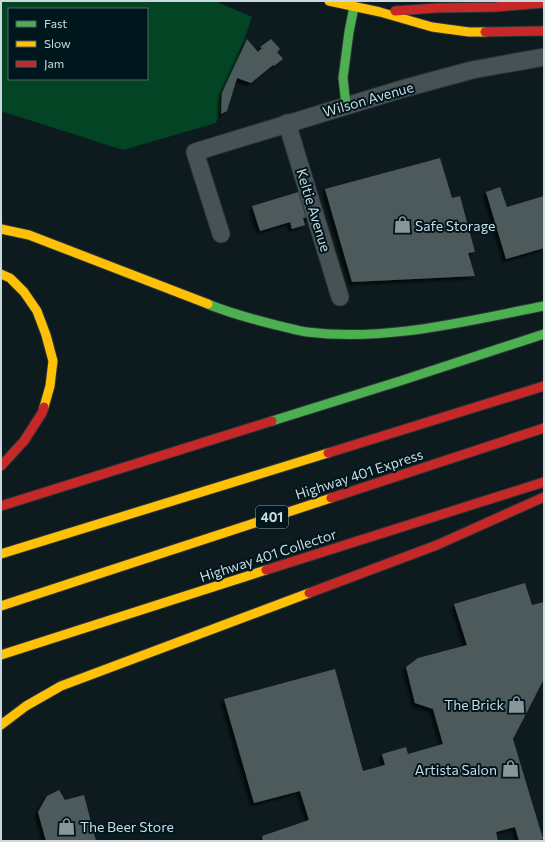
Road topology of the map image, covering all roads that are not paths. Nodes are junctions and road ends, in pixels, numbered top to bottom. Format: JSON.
{"nodes":[{"id":1,"x":329,"y":1,"type":"edge"},
{"id":2,"x":544,"y":3,"type":"edge"},
{"id":3,"x":355,"y":4,"type":"edge"},
{"id":4,"x":380,"y":12,"type":"junction"},
{"id":5,"x":544,"y":31,"type":"edge"},
{"id":6,"x":544,"y":57,"type":"edge"},
{"id":7,"x":346,"y":105,"type":"junction"},
{"id":8,"x":288,"y":123,"type":"junction"},
{"id":9,"x":1,"y":229,"type":"edge"},
{"id":10,"x":221,"y":234,"type":"dead end"},
{"id":11,"x":1,"y":274,"type":"edge"},
{"id":12,"x":340,"y":297,"type":"dead end"},
{"id":13,"x":544,"y":306,"type":"edge"},
{"id":14,"x":544,"y":334,"type":"edge"},
{"id":15,"x":544,"y":386,"type":"edge"},
{"id":16,"x":544,"y":428,"type":"edge"},
{"id":17,"x":1,"y":466,"type":"edge"},
{"id":18,"x":544,"y":482,"type":"edge"},
{"id":19,"x":544,"y":497,"type":"edge"},
{"id":20,"x":1,"y":506,"type":"edge"},
{"id":21,"x":1,"y":554,"type":"edge"},
{"id":22,"x":1,"y":606,"type":"edge"},
{"id":23,"x":1,"y":655,"type":"edge"},
{"id":24,"x":1,"y":725,"type":"edge"}],
"edges":[{"from":1,"to":3,"type":"main road"},
{"from":2,"to":4,"type":"main road"},
{"from":3,"to":4,"type":"main road"},
{"from":3,"to":7,"type":"main road"},
{"from":4,"to":5,"type":"main road"},
{"from":6,"to":7,"type":"street","name":"Wilson Avenue"},
{"from":7,"to":8,"type":"street","name":"Wilson Avenue"},
{"from":8,"to":10,"type":"street","name":"Wilson Avenue"},
{"from":8,"to":12,"type":"street","name":"Keltie Avenue"},
{"from":9,"to":13,"type":"main road"},
{"from":11,"to":17,"type":"main road"},
{"from":14,"to":20,"type":"main road"},
{"from":15,"to":21,"type":"main road","name":"Highway 401 Express"},
{"from":16,"to":22,"type":"main road","name":"Highway 401 Express","number":"401"},
{"from":18,"to":23,"type":"main road","name":"Highway 401 Collector"},
{"from":19,"to":24,"type":"main road"}]}
